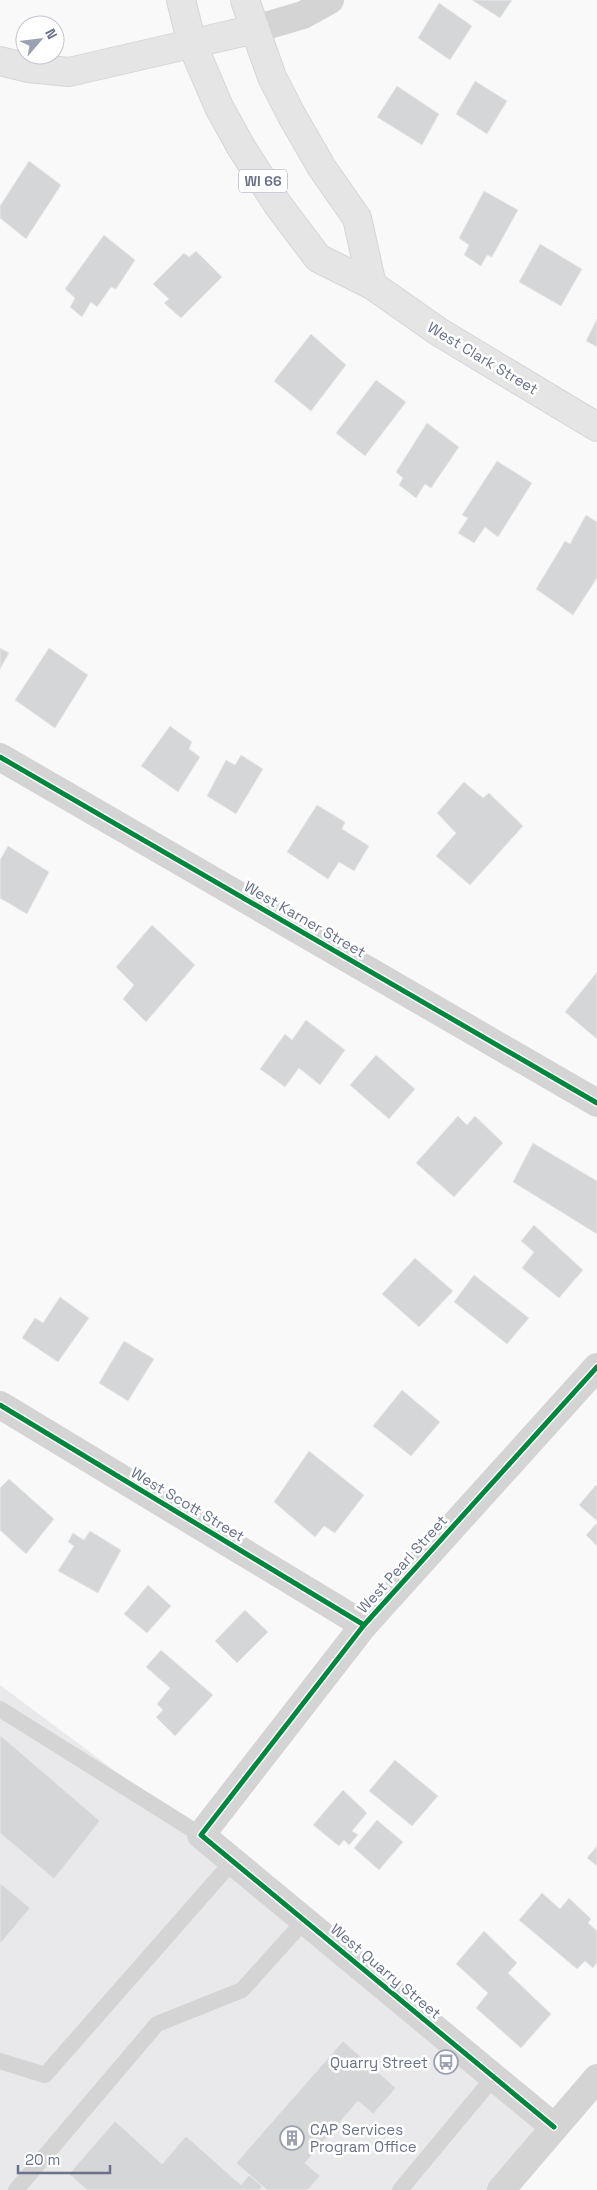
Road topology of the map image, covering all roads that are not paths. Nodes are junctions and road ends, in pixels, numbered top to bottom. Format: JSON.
{"nodes":[{"id":1,"x":181,"y":0,"type":"edge"},
{"id":2,"x":245,"y":0,"type":"edge"},
{"id":3,"x":330,"y":0,"type":"edge"},
{"id":4,"x":255,"y":29,"type":"junction"},
{"id":5,"x":192,"y":44,"type":"junction"},
{"id":6,"x":0,"y":61,"type":"edge"},
{"id":7,"x":372,"y":285,"type":"junction"},
{"id":8,"x":597,"y":427,"type":"edge"},
{"id":9,"x":0,"y":757,"type":"edge"},
{"id":10,"x":597,"y":1102,"type":"edge"},
{"id":11,"x":597,"y":1367,"type":"edge"},
{"id":12,"x":0,"y":1404,"type":"edge"},
{"id":13,"x":364,"y":1625,"type":"junction"},
{"id":14,"x":0,"y":1709,"type":"edge"},
{"id":15,"x":201,"y":1835,"type":"junction"},
{"id":16,"x":234,"y":1861,"type":"junction"},
{"id":17,"x":305,"y":1920,"type":"junction"},
{"id":18,"x":0,"y":2061,"type":"edge"},
{"id":19,"x":494,"y":2077,"type":"junction"},
{"id":20,"x":597,"y":2078,"type":"edge"},
{"id":21,"x":554,"y":2127,"type":"junction"},
{"id":22,"x":16,"y":2190,"type":"edge"},
{"id":23,"x":400,"y":2190,"type":"edge"},
{"id":24,"x":501,"y":2190,"type":"edge"}],
"edges":[{"from":1,"to":5,"type":"main road","name":"West Clark Street"},
{"from":2,"to":4,"type":"main road"},
{"from":3,"to":4,"type":"street"},
{"from":4,"to":5,"type":"main road"},
{"from":4,"to":7,"type":"main road"},
{"from":5,"to":6,"type":"main road"},
{"from":5,"to":7,"type":"main road","name":"West Clark Street","number":"WI 66"},
{"from":7,"to":8,"type":"main road","name":"West Clark Street","number":"WI 66"},
{"from":9,"to":10,"type":"street","name":"West Karner Street"},
{"from":11,"to":13,"type":"street","name":"West Pearl Street"},
{"from":12,"to":13,"type":"street","name":"West Scott Street"},
{"from":13,"to":15,"type":"street","name":"West Pearl Street"},
{"from":14,"to":15,"type":"lane"},
{"from":15,"to":16,"type":"street","name":"West Quarry Street"},
{"from":16,"to":17,"type":"street","name":"West Quarry Street"},
{"from":16,"to":18,"type":"lane"},
{"from":17,"to":19,"type":"street","name":"West Quarry Street"},
{"from":17,"to":22,"type":"lane"},
{"from":19,"to":21,"type":"street","name":"West Quarry Street"},
{"from":19,"to":23,"type":"lane"},
{"from":20,"to":21,"type":"street"},
{"from":21,"to":24,"type":"street"}]}
